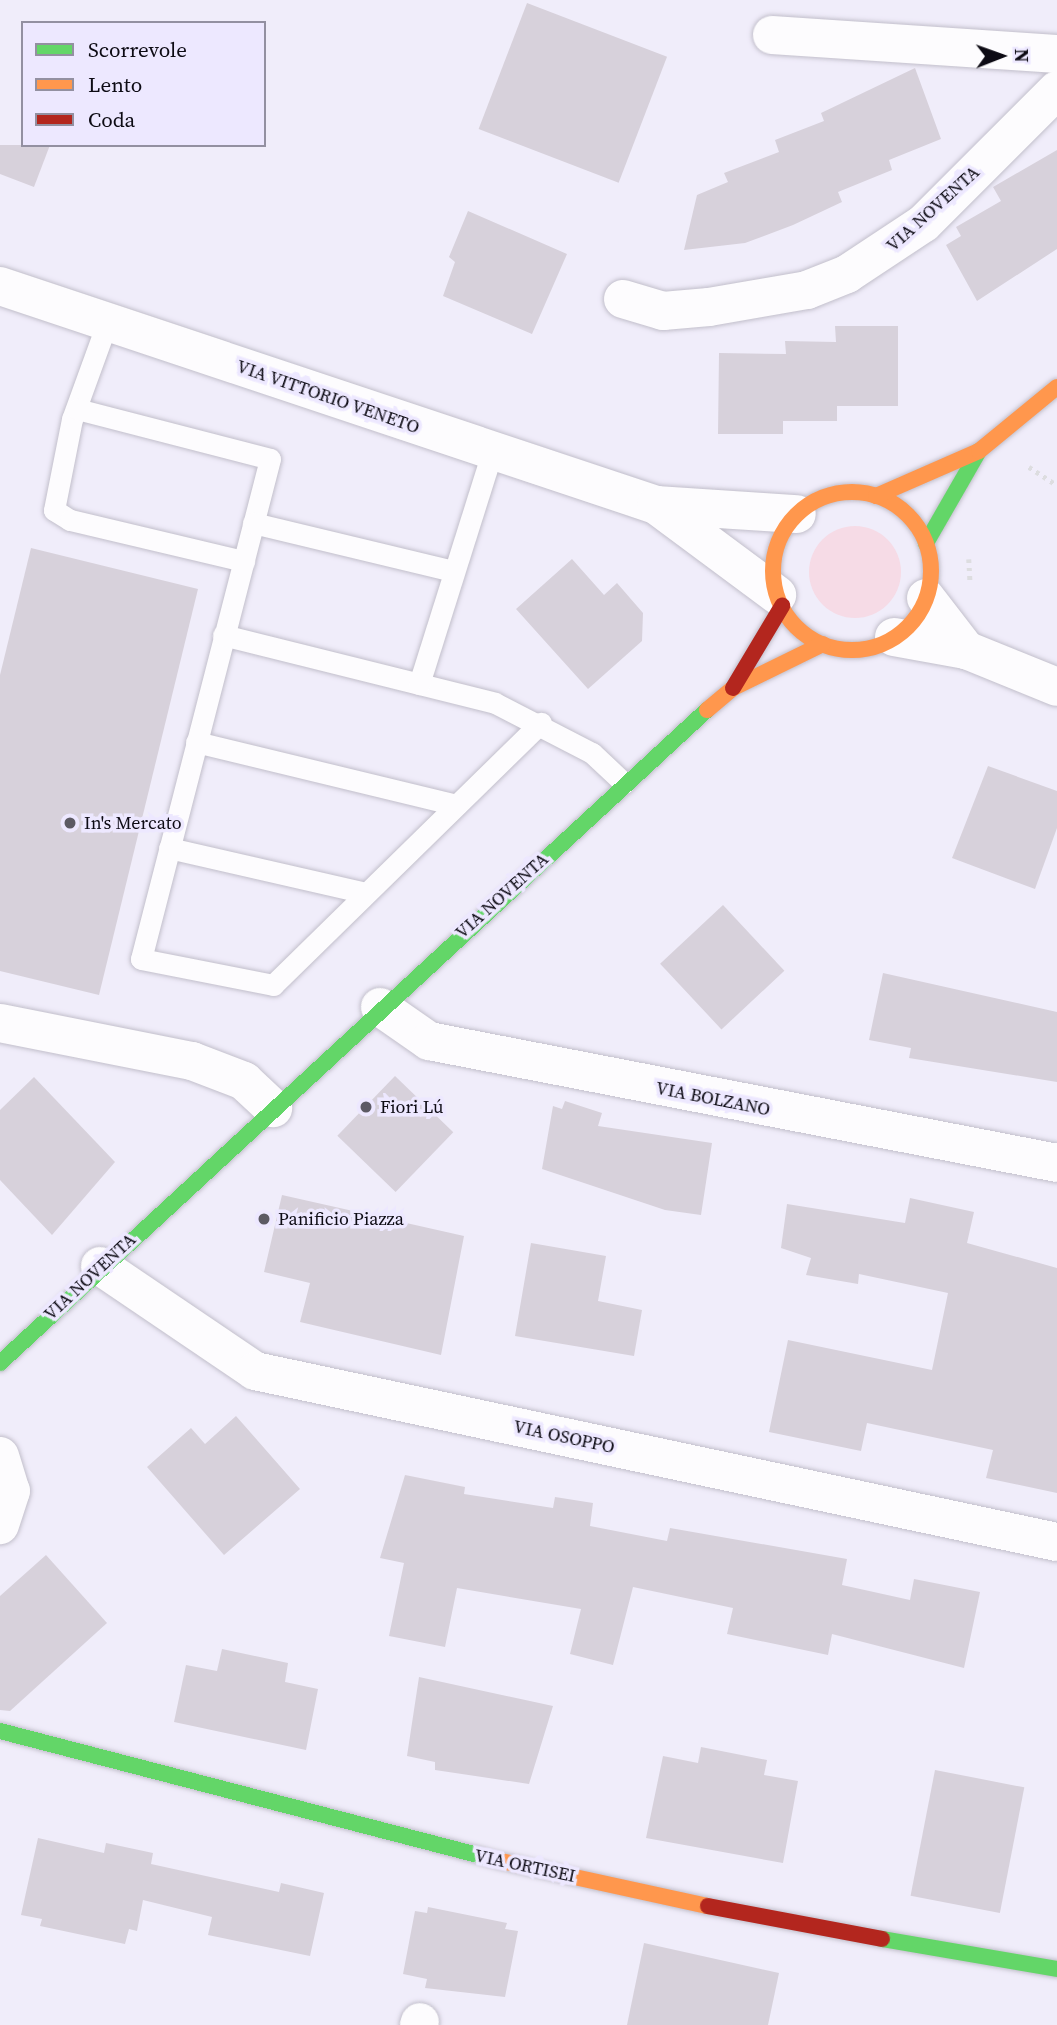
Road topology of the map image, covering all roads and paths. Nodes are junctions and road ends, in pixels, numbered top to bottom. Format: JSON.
{"nodes":[{"id":1,"x":772,"y":35,"type":"dead end"},
{"id":2,"x":1057,"y":54,"type":"edge"},
{"id":3,"x":1057,"y":89,"type":"edge"},
{"id":4,"x":0,"y":286,"type":"edge"},
{"id":5,"x":623,"y":299,"type":"dead end"},
{"id":6,"x":107,"y":323,"type":"junction"},
{"id":7,"x":1057,"y":387,"type":"edge"},
{"id":8,"x":77,"y":409,"type":"junction"},
{"id":9,"x":979,"y":451,"type":"junction"},
{"id":10,"x":492,"y":452,"type":"junction"},
{"id":11,"x":1025,"y":464,"type":"dead end"},
{"id":12,"x":1057,"y":485,"type":"edge"},
{"id":13,"x":876,"y":496,"type":"junction"},
{"id":14,"x":656,"y":505,"type":"junction"},
{"id":15,"x":797,"y":514,"type":"junction"},
{"id":16,"x":253,"y":523,"type":"junction"},
{"id":17,"x":926,"y":543,"type":"junction"},
{"id":18,"x":244,"y":562,"type":"junction"},
{"id":19,"x":453,"y":571,"type":"junction"},
{"id":20,"x":926,"y":598,"type":"junction"},
{"id":21,"x":779,"y":600,"type":"junction"},
{"id":22,"x":223,"y":635,"type":"junction"},
{"id":23,"x":894,"y":638,"type":"junction"},
{"id":24,"x":823,"y":644,"type":"junction"},
{"id":25,"x":966,"y":650,"type":"junction"},
{"id":26,"x":418,"y":684,"type":"junction"},
{"id":27,"x":1057,"y":687,"type":"edge"},
{"id":28,"x":733,"y":688,"type":"junction"},
{"id":29,"x":541,"y":723,"type":"junction"},
{"id":30,"x":196,"y":742,"type":"junction"},
{"id":31,"x":624,"y":783,"type":"junction"},
{"id":32,"x":457,"y":805,"type":"junction"},
{"id":33,"x":169,"y":848,"type":"junction"},
{"id":34,"x":366,"y":893,"type":"junction"},
{"id":35,"x":380,"y":1007,"type":"junction"},
{"id":36,"x":0,"y":1023,"type":"edge"},
{"id":37,"x":273,"y":1108,"type":"junction"},
{"id":38,"x":1057,"y":1163,"type":"edge"},
{"id":39,"x":100,"y":1266,"type":"junction"},
{"id":40,"x":0,"y":1363,"type":"edge"},
{"id":41,"x":0,"y":1456,"type":"edge"},
{"id":42,"x":0,"y":1525,"type":"edge"},
{"id":43,"x":1057,"y":1542,"type":"edge"},
{"id":44,"x":0,"y":1731,"type":"edge"},
{"id":45,"x":1057,"y":1969,"type":"edge"}],
"edges":[{"from":1,"to":2,"type":"street"},
{"from":3,"to":5,"type":"street","name":"VIA NOVENTA"},
{"from":4,"to":6,"type":"street","name":"VIA VITTORIO VENETO"},
{"from":6,"to":8,"type":"lane"},
{"from":6,"to":10,"type":"street","name":"VIA VITTORIO VENETO"},
{"from":7,"to":9,"type":"street"},
{"from":8,"to":16,"type":"lane"},
{"from":8,"to":18,"type":"lane"},
{"from":9,"to":13,"type":"street"},
{"from":9,"to":17,"type":"street"},
{"from":10,"to":14,"type":"street","name":"VIA VITTORIO VENETO"},
{"from":10,"to":19,"type":"lane"},
{"from":11,"to":12,"type":"path"},
{"from":13,"to":15,"type":"street"},
{"from":13,"to":17,"type":"street"},
{"from":14,"to":15,"type":"street","name":"VIA VITTORIO VENETO"},
{"from":14,"to":21,"type":"street","name":"VIA VITTORIO VENETO"},
{"from":15,"to":21,"type":"street"},
{"from":16,"to":18,"type":"lane"},
{"from":16,"to":19,"type":"lane"},
{"from":17,"to":20,"type":"street"},
{"from":18,"to":22,"type":"lane"},
{"from":19,"to":26,"type":"lane"},
{"from":20,"to":23,"type":"street"},
{"from":20,"to":25,"type":"street"},
{"from":21,"to":24,"type":"street"},
{"from":21,"to":28,"type":"street","name":"VIA NOVENTA"},
{"from":22,"to":26,"type":"lane"},
{"from":22,"to":30,"type":"lane"},
{"from":23,"to":24,"type":"street"},
{"from":23,"to":25,"type":"street"},
{"from":24,"to":28,"type":"street","name":"VIA NOVENTA"},
{"from":25,"to":27,"type":"street"},
{"from":26,"to":29,"type":"lane"},
{"from":28,"to":31,"type":"street","name":"VIA NOVENTA"},
{"from":29,"to":31,"type":"lane"},
{"from":29,"to":32,"type":"lane"},
{"from":30,"to":32,"type":"lane"},
{"from":30,"to":33,"type":"lane"},
{"from":31,"to":35,"type":"street","name":"VIA NOVENTA"},
{"from":32,"to":34,"type":"lane"},
{"from":33,"to":34,"type":"lane"},
{"from":33,"to":34,"type":"lane"},
{"from":35,"to":37,"type":"street","name":"VIA NOVENTA"},
{"from":35,"to":38,"type":"street","name":"VIA BOLZANO"},
{"from":36,"to":37,"type":"street"},
{"from":37,"to":39,"type":"street","name":"VIA NOVENTA"},
{"from":39,"to":40,"type":"street","name":"VIA NOVENTA"},
{"from":39,"to":43,"type":"street","name":"VIA OSOPPO"},
{"from":41,"to":42,"type":"street"},
{"from":44,"to":45,"type":"street","name":"VIA ORTISEI"}]}
